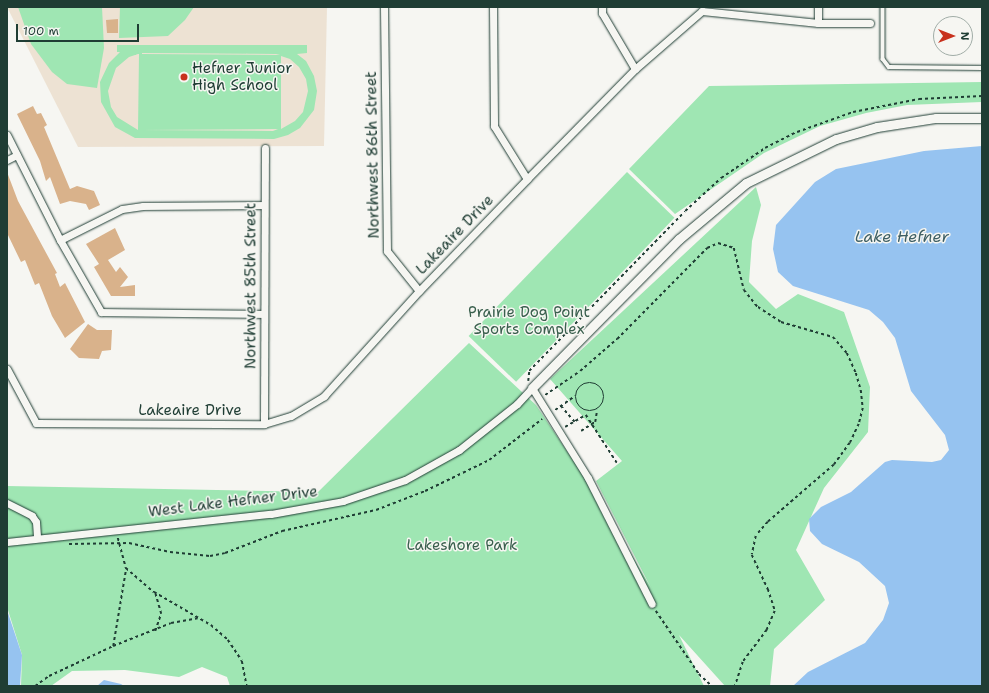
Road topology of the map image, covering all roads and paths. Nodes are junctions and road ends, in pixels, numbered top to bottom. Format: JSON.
{"nodes":[{"id":1,"x":384,"y":7,"type":"edge"},
{"id":2,"x":493,"y":7,"type":"edge"},
{"id":3,"x":602,"y":7,"type":"edge"},
{"id":4,"x":818,"y":7,"type":"edge"},
{"id":5,"x":883,"y":7,"type":"edge"},
{"id":6,"x":702,"y":9,"type":"edge"},
{"id":7,"x":818,"y":23,"type":"junction"},
{"id":8,"x":870,"y":23,"type":"dead end"},
{"id":9,"x":982,"y":68,"type":"edge"},
{"id":10,"x":636,"y":69,"type":"junction"},
{"id":11,"x":982,"y":118,"type":"edge"},
{"id":12,"x":7,"y":135,"type":"edge"},
{"id":13,"x":265,"y":148,"type":"dead end"},
{"id":14,"x":17,"y":155,"type":"junction"},
{"id":15,"x":7,"y":160,"type":"edge"},
{"id":16,"x":526,"y":179,"type":"junction"},
{"id":17,"x":264,"y":205,"type":"junction"},
{"id":18,"x":60,"y":240,"type":"junction"},
{"id":19,"x":419,"y":291,"type":"junction"},
{"id":20,"x":264,"y":314,"type":"junction"},
{"id":21,"x":7,"y":369,"type":"edge"},
{"id":22,"x":532,"y":388,"type":"junction"},
{"id":23,"x":575,"y":396,"type":"junction"},
{"id":24,"x":540,"y":398,"type":"junction"},
{"id":25,"x":560,"y":406,"type":"junction"},
{"id":26,"x":597,"y":410,"type":"junction"},
{"id":27,"x":549,"y":414,"type":"junction"},
{"id":28,"x":576,"y":422,"type":"junction"},
{"id":29,"x":593,"y":423,"type":"junction"},
{"id":30,"x":264,"y":424,"type":"junction"},
{"id":31,"x":561,"y":424,"type":"dead end"},
{"id":32,"x":581,"y":431,"type":"dead end"},
{"id":33,"x":617,"y":463,"type":"dead end"},
{"id":34,"x":7,"y":503,"type":"edge"},
{"id":35,"x":37,"y":537,"type":"junction"},
{"id":36,"x":7,"y":542,"type":"edge"},
{"id":37,"x":119,"y":542,"type":"dead end"},
{"id":38,"x":126,"y":568,"type":"junction"},
{"id":39,"x":154,"y":592,"type":"junction"},
{"id":40,"x":652,"y":604,"type":"joint"},
{"id":41,"x":198,"y":618,"type":"junction"},
{"id":42,"x":155,"y":630,"type":"junction"},
{"id":43,"x":113,"y":646,"type":"junction"},
{"id":44,"x":35,"y":686,"type":"edge"},
{"id":45,"x":247,"y":686,"type":"edge"},
{"id":46,"x":712,"y":686,"type":"edge"},
{"id":47,"x":735,"y":686,"type":"edge"}],
"edges":[{"from":1,"to":19,"type":"street","name":"Northwest 86th Street"},
{"from":2,"to":16,"type":"street"},
{"from":3,"to":10,"type":"street"},
{"from":4,"to":7,"type":"street"},
{"from":5,"to":9,"type":"lane"},
{"from":6,"to":7,"type":"street","name":"Lakeaire Drive"},
{"from":6,"to":10,"type":"street","name":"Lakeaire Drive"},
{"from":7,"to":8,"type":"street","name":"Lakeaire Drive"},
{"from":10,"to":16,"type":"street","name":"Lakeaire Drive"},
{"from":11,"to":22,"type":"street","name":"West Lake Hefner Drive"},
{"from":12,"to":14,"type":"street"},
{"from":13,"to":17,"type":"street","name":"Northwest 85th Street"},
{"from":14,"to":15,"type":"street"},
{"from":14,"to":18,"type":"street"},
{"from":16,"to":19,"type":"street","name":"Lakeaire Drive"},
{"from":17,"to":18,"type":"street"},
{"from":17,"to":20,"type":"street","name":"Northwest 85th Street"},
{"from":18,"to":20,"type":"street"},
{"from":19,"to":30,"type":"street","name":"Lakeaire Drive"},
{"from":20,"to":30,"type":"street","name":"Northwest 85th Street"},
{"from":21,"to":30,"type":"street","name":"Lakeaire Drive"},
{"from":22,"to":24,"type":"street"},
{"from":22,"to":35,"type":"street","name":"West Lake Hefner Drive"},
{"from":23,"to":25,"type":"path"},
{"from":23,"to":26,"type":"path"},
{"from":23,"to":26,"type":"path"},
{"from":24,"to":27,"type":"street"},
{"from":24,"to":47,"type":"path"},
{"from":25,"to":27,"type":"path"},
{"from":25,"to":28,"type":"path"},
{"from":26,"to":29,"type":"path"},
{"from":27,"to":40,"type":"street"},
{"from":28,"to":29,"type":"path"},
{"from":28,"to":31,"type":"path"},
{"from":29,"to":32,"type":"path"},
{"from":29,"to":33,"type":"path"},
{"from":34,"to":35,"type":"street"},
{"from":35,"to":36,"type":"street","name":"West Lake Hefner Drive"},
{"from":37,"to":38,"type":"path"},
{"from":38,"to":39,"type":"path"},
{"from":38,"to":43,"type":"path"},
{"from":39,"to":41,"type":"path"},
{"from":39,"to":42,"type":"path"},
{"from":40,"to":46,"type":"path"},
{"from":41,"to":42,"type":"path"},
{"from":41,"to":45,"type":"path"},
{"from":42,"to":43,"type":"path"},
{"from":43,"to":44,"type":"path"}]}
